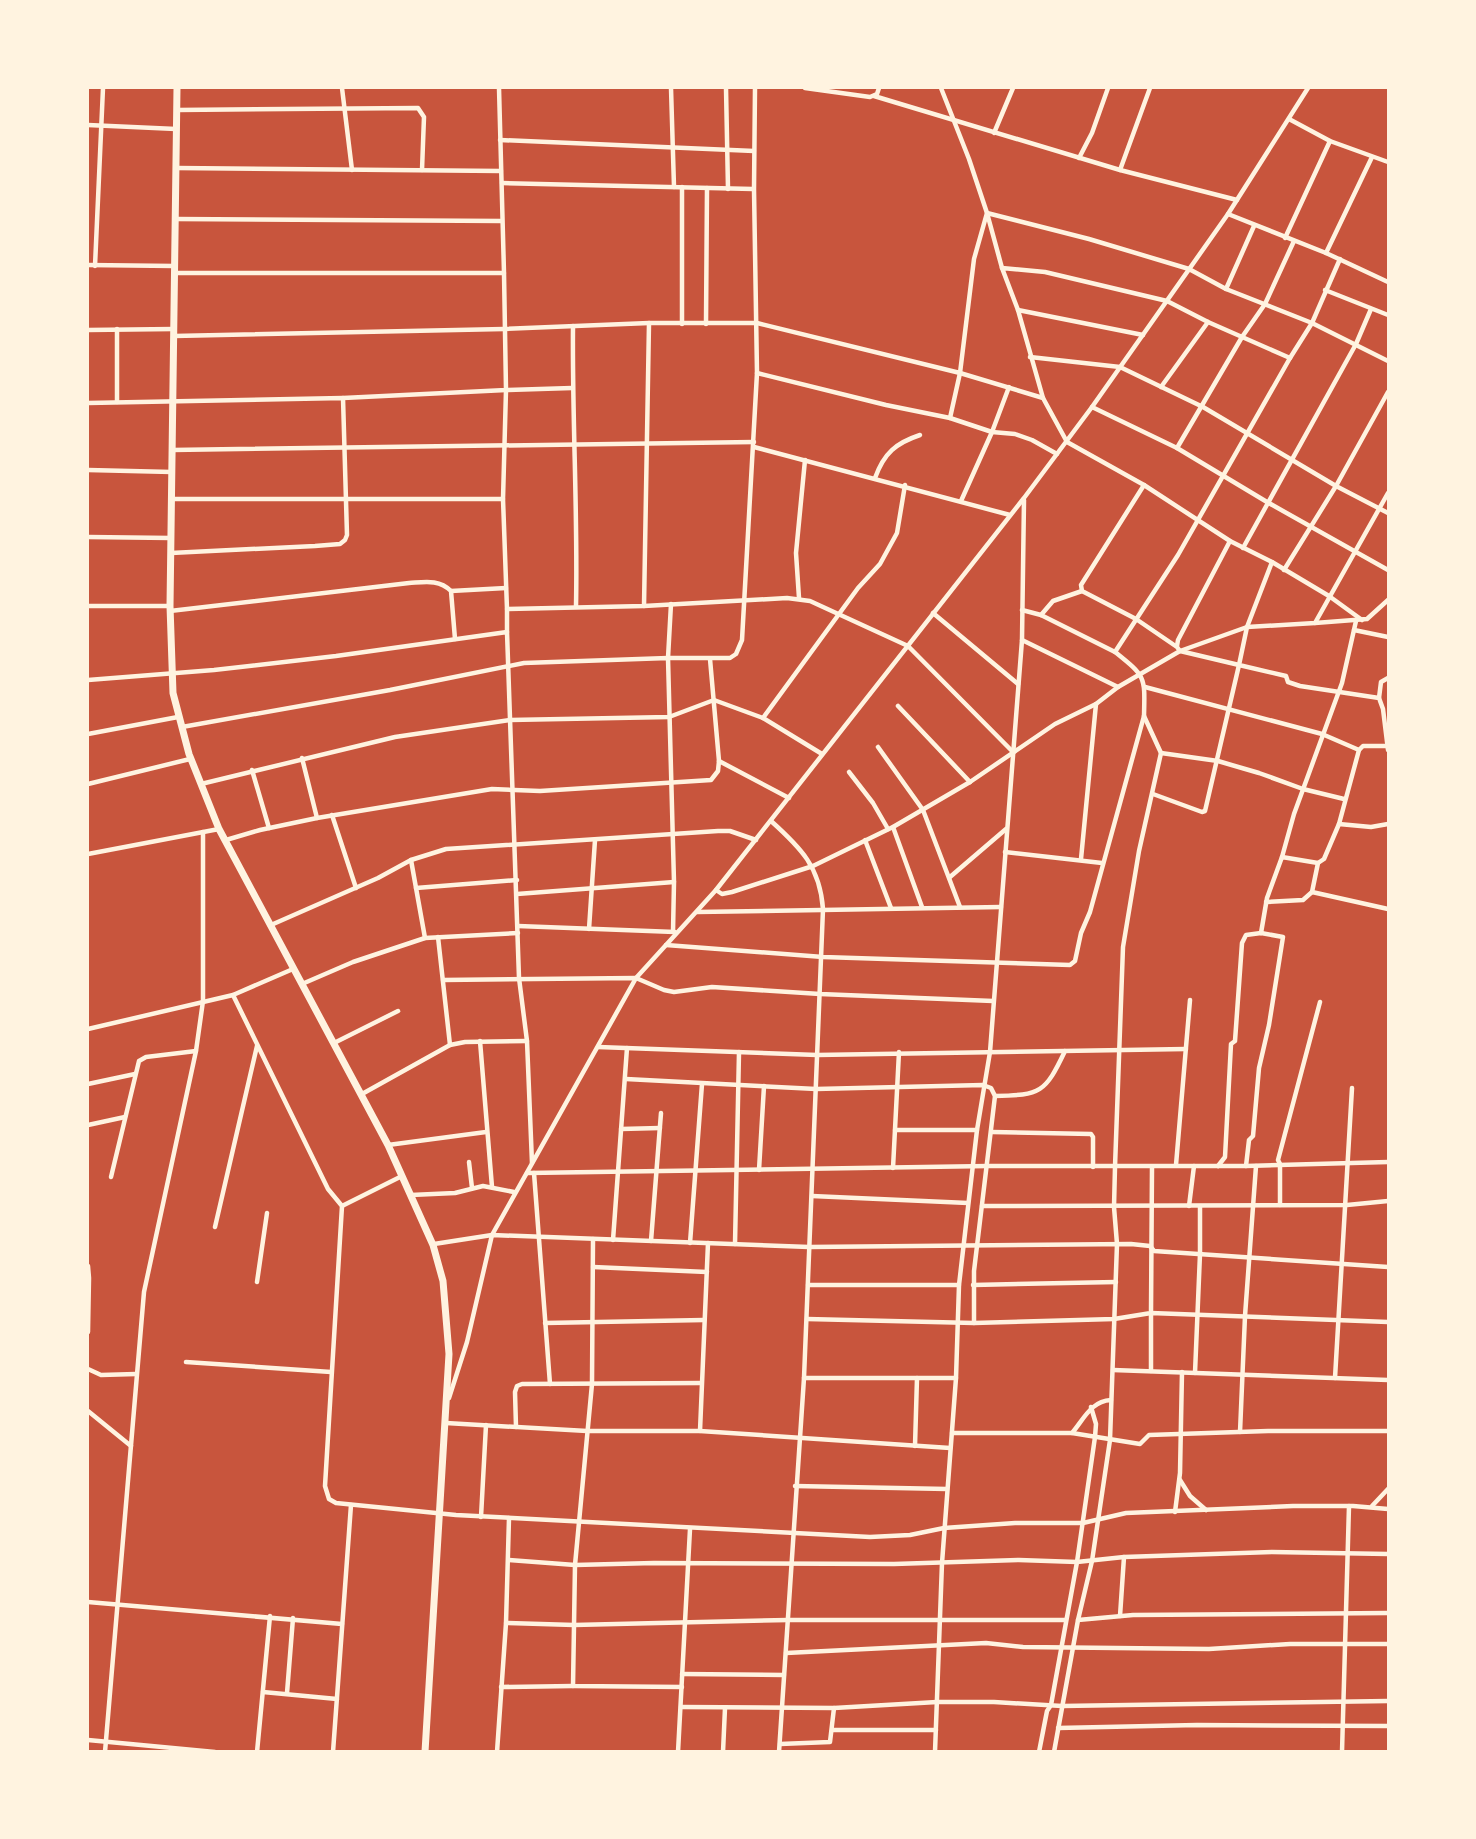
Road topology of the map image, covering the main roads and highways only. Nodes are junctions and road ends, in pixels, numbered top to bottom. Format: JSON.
{"nodes":[{"id":1,"x":177,"y":88,"type":"edge"},
{"id":2,"x":425,"y":1752,"type":"edge"}],
"edges":[{"from":1,"to":2,"type":"main road"}]}
